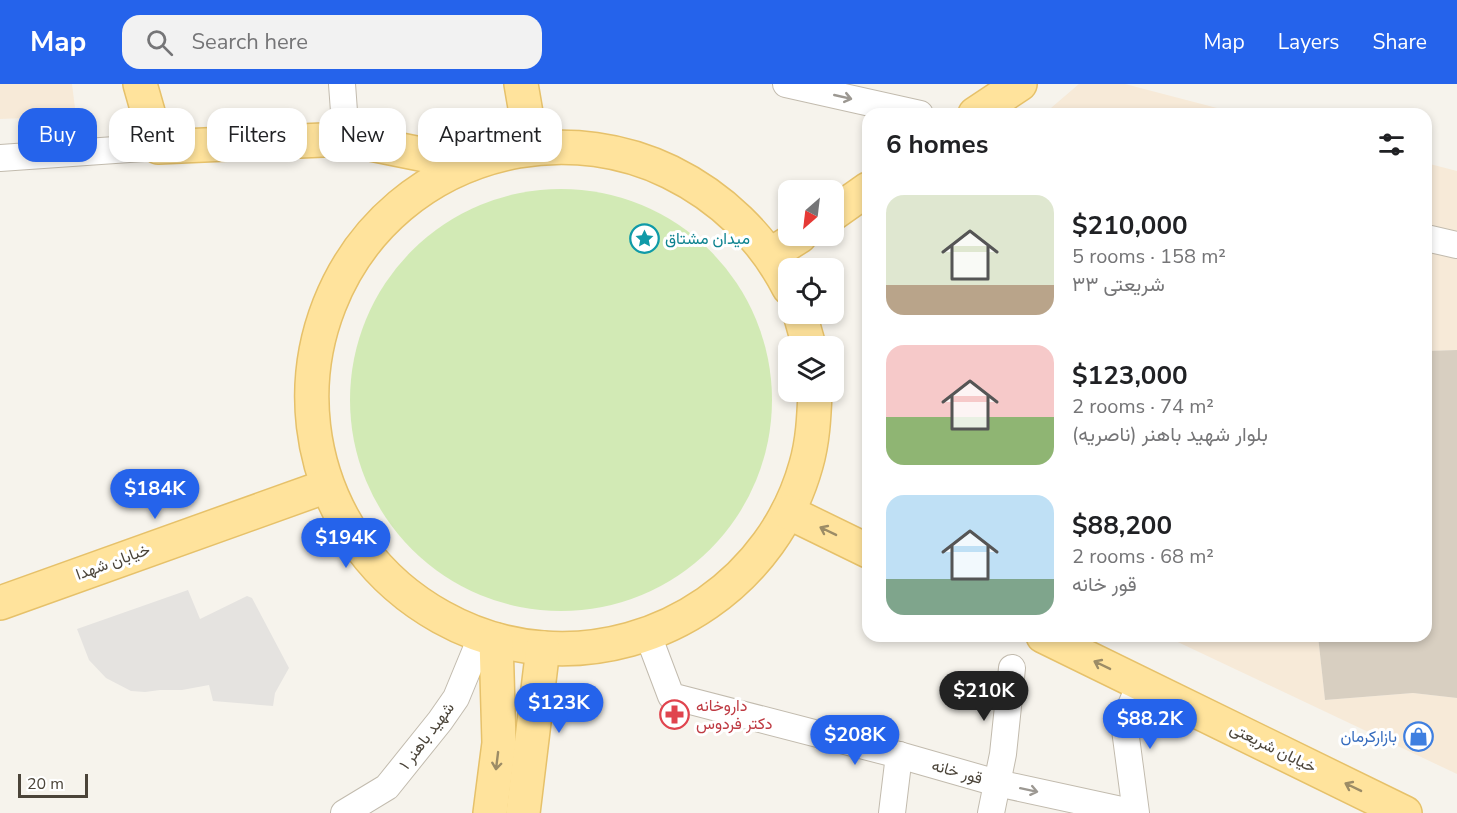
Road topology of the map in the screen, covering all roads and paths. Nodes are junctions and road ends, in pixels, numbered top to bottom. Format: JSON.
{"nodes":[{"id":1,"x":140,"y":84,"type":"edge"},
{"id":2,"x":342,"y":84,"type":"edge"},
{"id":3,"x":521,"y":84,"type":"edge"},
{"id":4,"x":786,"y":84,"type":"edge"},
{"id":5,"x":1020,"y":84,"type":"edge"},
{"id":6,"x":147,"y":108,"type":"edge"},
{"id":7,"x":344,"y":108,"type":"edge"},
{"id":8,"x":525,"y":108,"type":"edge"},
{"id":9,"x":893,"y":108,"type":"edge"},
{"id":10,"x":984,"y":108,"type":"edge"},
{"id":11,"x":319,"y":140,"type":"edge"},
{"id":12,"x":195,"y":145,"type":"edge"},
{"id":13,"x":562,"y":147,"type":"edge"},
{"id":14,"x":109,"y":150,"type":"edge"},
{"id":15,"x":406,"y":151,"type":"edge"},
{"id":16,"x":0,"y":158,"type":"edge"},
{"id":17,"x":477,"y":162,"type":"edge"},
{"id":18,"x":471,"y":164,"type":"junction"},
{"id":19,"x":862,"y":193,"type":"edge"},
{"id":20,"x":844,"y":206,"type":"edge"},
{"id":21,"x":1432,"y":239,"type":"edge"},
{"id":22,"x":1457,"y":245,"type":"edge"},
{"id":23,"x":785,"y":246,"type":"edge"},
{"id":24,"x":770,"y":255,"type":"junction"},
{"id":25,"x":778,"y":269,"type":"edge"},
{"id":26,"x":814,"y":402,"type":"edge"},
{"id":27,"x":327,"y":486,"type":"junction"},
{"id":28,"x":788,"y":512,"type":"junction"},
{"id":29,"x":862,"y":548,"type":"edge"},
{"id":30,"x":0,"y":603,"type":"edge"},
{"id":31,"x":648,"y":635,"type":"junction"},
{"id":32,"x":489,"y":638,"type":"junction"},
{"id":33,"x":1055,"y":642,"type":"edge"},
{"id":34,"x":543,"y":648,"type":"junction"},
{"id":35,"x":1012,"y":668,"type":"dead end"},
{"id":36,"x":1140,"y":684,"type":"junction"},
{"id":37,"x":899,"y":755,"type":"junction"},
{"id":38,"x":997,"y":783,"type":"junction"},
{"id":39,"x":344,"y":813,"type":"edge"},
{"id":40,"x":490,"y":813,"type":"edge"},
{"id":41,"x":523,"y":813,"type":"edge"},
{"id":42,"x":892,"y":813,"type":"edge"},
{"id":43,"x":991,"y":813,"type":"edge"},
{"id":44,"x":1135,"y":813,"type":"edge"},
{"id":45,"x":1406,"y":813,"type":"edge"}],
"edges":[{"from":1,"to":6,"type":"main road"},
{"from":2,"to":7,"type":"street"},
{"from":3,"to":8,"type":"main road"},
{"from":4,"to":9,"type":"street","one_way":true},
{"from":5,"to":10,"type":"main road"},
{"from":11,"to":12,"type":"main road"},
{"from":13,"to":24,"type":"main road"},
{"from":14,"to":16,"type":"street"},
{"from":15,"to":18,"type":"main road"},
{"from":17,"to":18,"type":"main road"},
{"from":18,"to":27,"type":"main road"},
{"from":19,"to":20,"type":"main road"},
{"from":21,"to":22,"type":"street"},
{"from":23,"to":24,"type":"main road"},
{"from":24,"to":25,"type":"main road"},
{"from":26,"to":28,"type":"main road"},
{"from":27,"to":30,"type":"main road","name":"خیابان شهدا"},
{"from":27,"to":32,"type":"main road"},
{"from":29,"to":28,"type":"main road","one_way":true},
{"from":28,"to":31,"type":"main road"},
{"from":31,"to":34,"type":"main road"},
{"from":31,"to":37,"type":"street","name":"قور خانه"},
{"from":32,"to":34,"type":"main road"},
{"from":32,"to":39,"type":"street","name":"شهید باهنر ۱"},
{"from":32,"to":40,"type":"main road","one_way":true},
{"from":36,"to":33,"type":"main road","name":"خیابان شریعتی","one_way":true},
{"from":34,"to":41,"type":"main road"},
{"from":35,"to":38,"type":"street"},
{"from":36,"to":44,"type":"street","name":"قور خانه"},
{"from":45,"to":36,"type":"main road","name":"خیابان شریعتی","one_way":true},
{"from":37,"to":38,"type":"street","name":"قور خانه"},
{"from":37,"to":42,"type":"street"},
{"from":38,"to":43,"type":"street"},
{"from":38,"to":44,"type":"street","name":"قور خانه","one_way":true}]}
